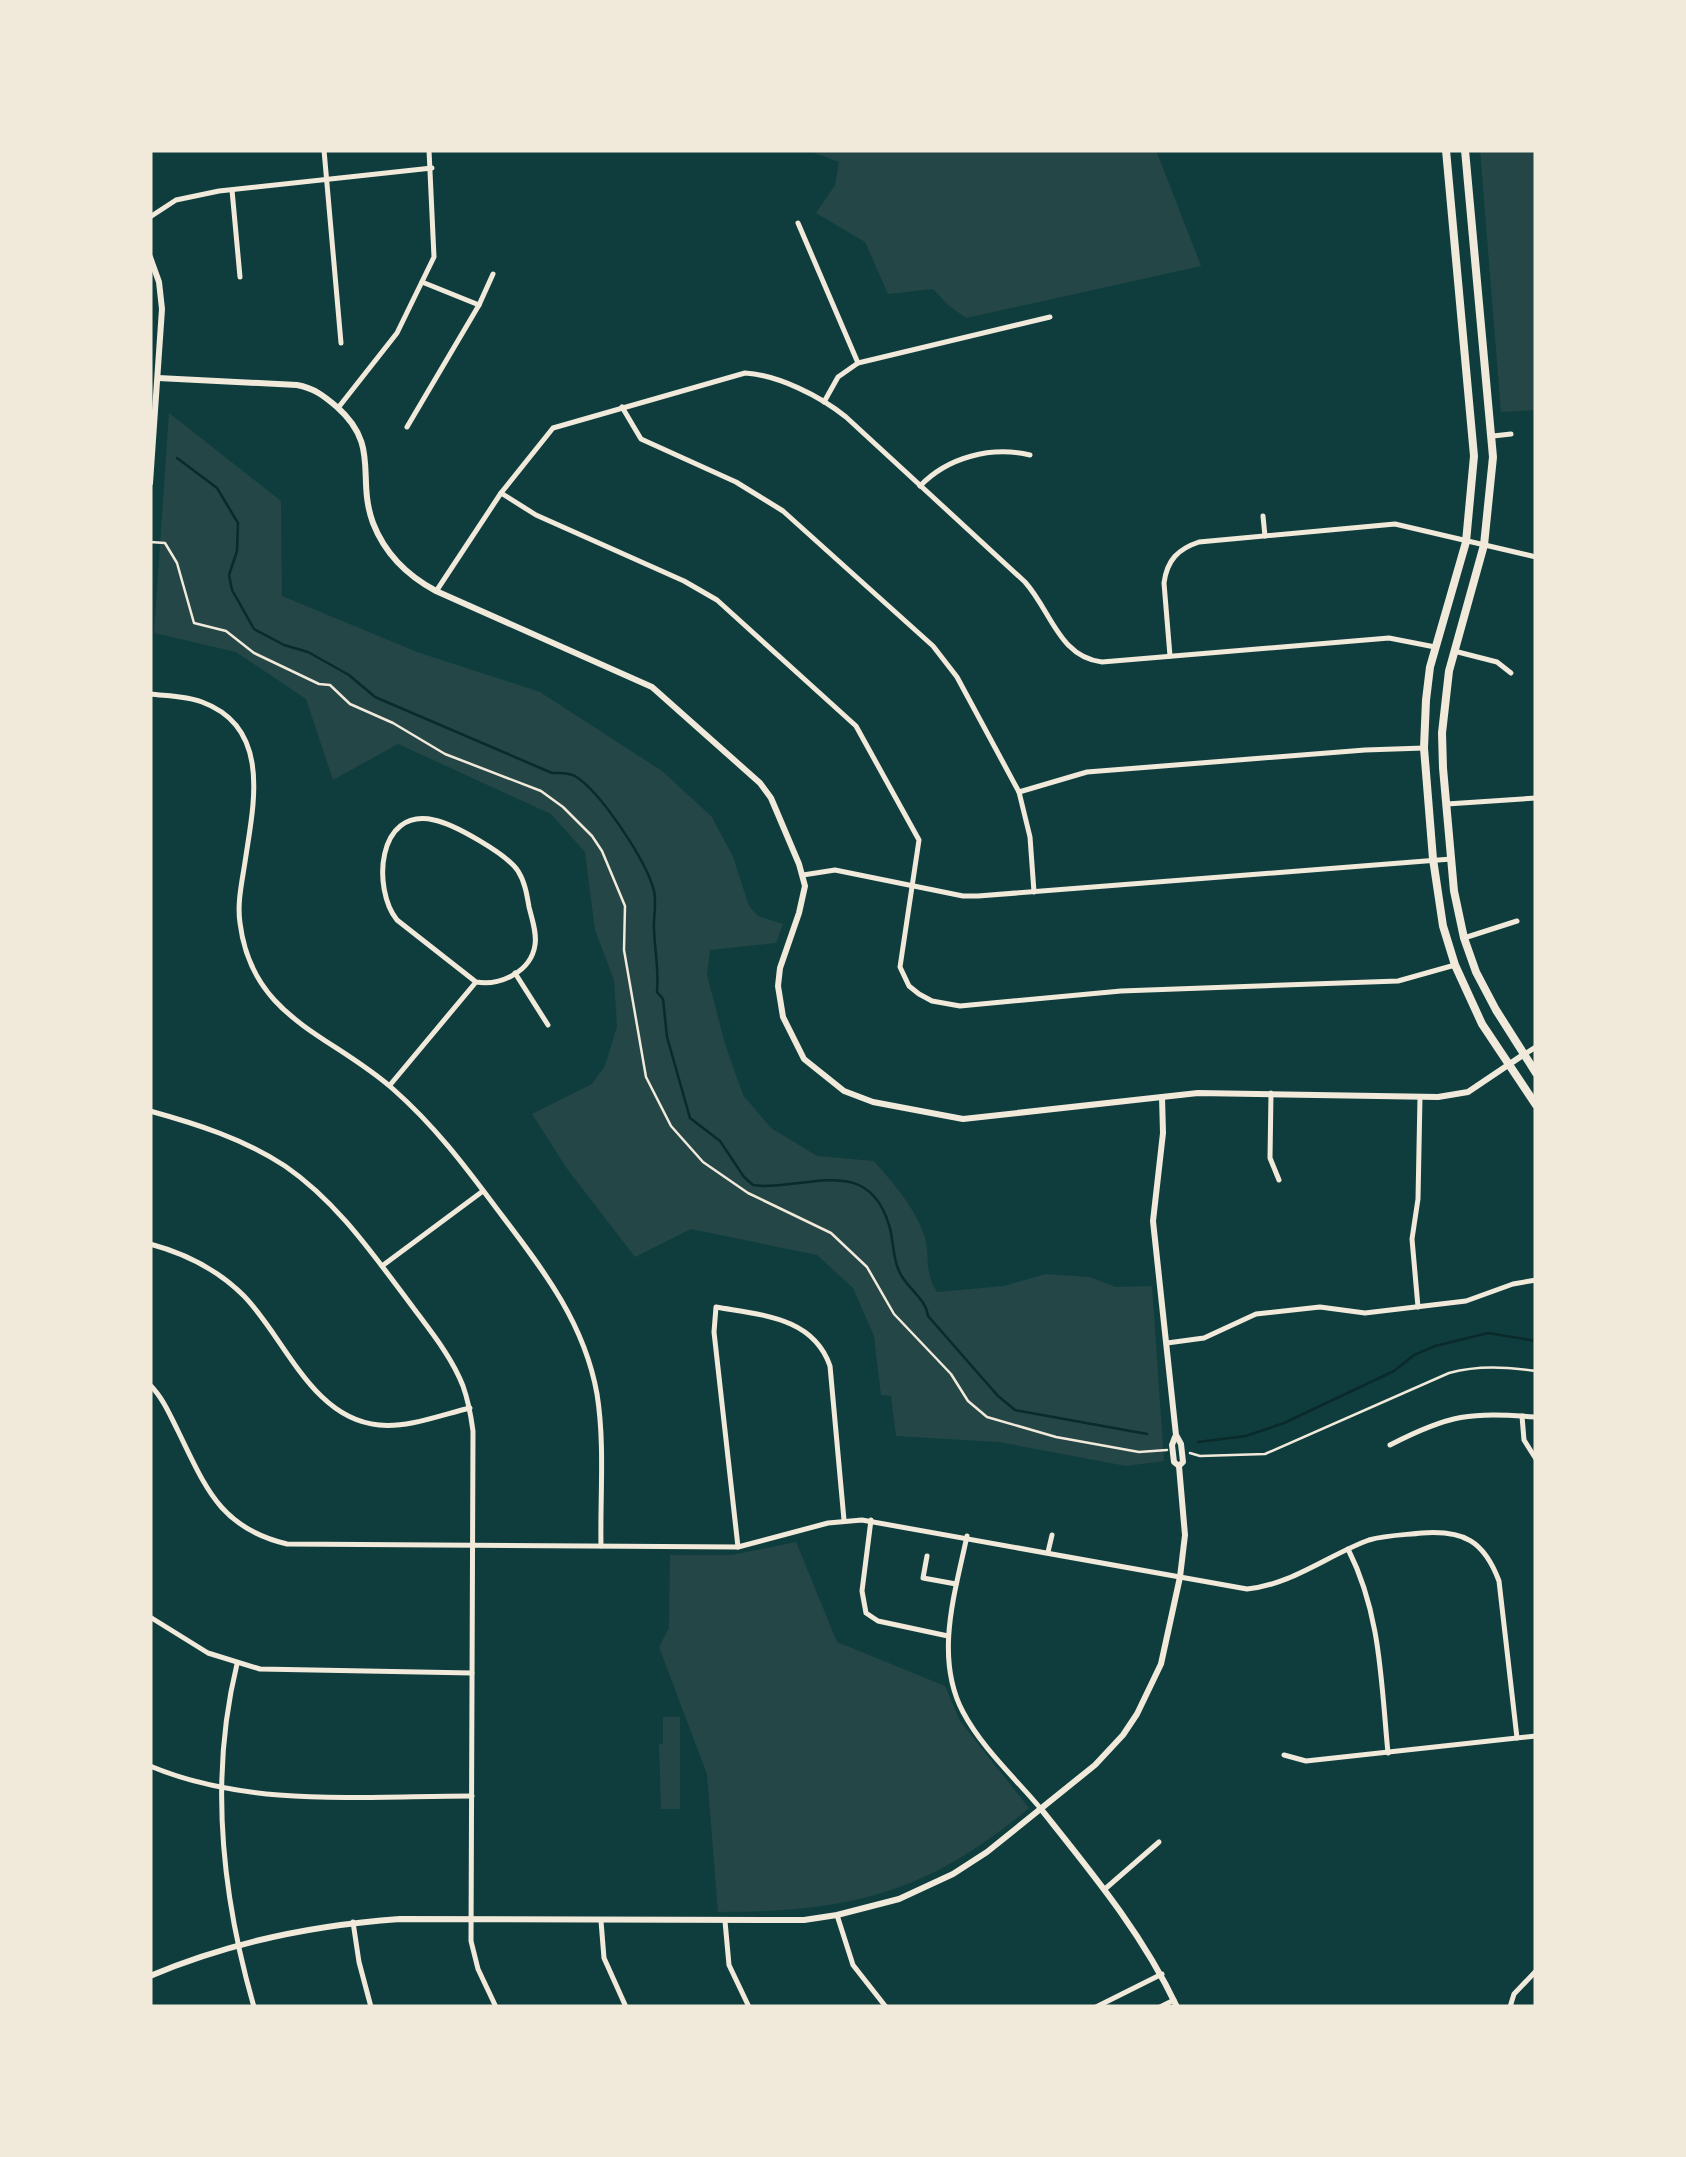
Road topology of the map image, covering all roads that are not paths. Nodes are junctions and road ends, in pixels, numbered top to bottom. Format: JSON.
{"nodes":[{"id":1,"x":324,"y":150,"type":"edge"},
{"id":2,"x":430,"y":150,"type":"edge"},
{"id":3,"x":1446,"y":150,"type":"edge"},
{"id":4,"x":1465,"y":150,"type":"edge"},
{"id":5,"x":432,"y":168,"type":"junction"},
{"id":6,"x":327,"y":180,"type":"junction"},
{"id":7,"x":232,"y":190,"type":"junction"},
{"id":8,"x":150,"y":217,"type":"edge"},
{"id":9,"x":798,"y":224,"type":"dead end"},
{"id":10,"x":150,"y":257,"type":"edge"},
{"id":11,"x":492,"y":274,"type":"dead end"},
{"id":12,"x":240,"y":277,"type":"dead end"},
{"id":13,"x":422,"y":282,"type":"junction"},
{"id":14,"x":479,"y":305,"type":"junction"},
{"id":15,"x":1050,"y":318,"type":"dead end"},
{"id":16,"x":340,"y":343,"type":"dead end"},
{"id":17,"x":858,"y":362,"type":"junction"},
{"id":18,"x":158,"y":378,"type":"junction"},
{"id":19,"x":824,"y":402,"type":"junction"},
{"id":20,"x":622,"y":407,"type":"junction"},
{"id":21,"x":338,"y":408,"type":"junction"},
{"id":22,"x":406,"y":427,"type":"dead end"},
{"id":23,"x":1511,"y":434,"type":"dead end"},
{"id":24,"x":1493,"y":436,"type":"junction"},
{"id":25,"x":1030,"y":454,"type":"dead end"},
{"id":26,"x":150,"y":483,"type":"edge"},
{"id":27,"x":920,"y":486,"type":"junction"},
{"id":28,"x":501,"y":494,"type":"junction"},
{"id":29,"x":1263,"y":516,"type":"dead end"},
{"id":30,"x":1264,"y":536,"type":"junction"},
{"id":31,"x":1466,"y":542,"type":"junction"},
{"id":32,"x":1484,"y":544,"type":"junction"},
{"id":33,"x":1536,"y":558,"type":"edge"},
{"id":34,"x":436,"y":591,"type":"junction"},
{"id":35,"x":1436,"y":647,"type":"junction"},
{"id":36,"x":1454,"y":651,"type":"junction"},
{"id":37,"x":1170,"y":656,"type":"junction"},
{"id":38,"x":1511,"y":673,"type":"dead end"},
{"id":39,"x":150,"y":694,"type":"edge"},
{"id":40,"x":1424,"y":748,"type":"junction"},
{"id":41,"x":1019,"y":792,"type":"junction"},
{"id":42,"x":1536,"y":798,"type":"edge"},
{"id":43,"x":1448,"y":804,"type":"junction"},
{"id":44,"x":1433,"y":859,"type":"junction"},
{"id":45,"x":1452,"y":859,"type":"junction"},
{"id":46,"x":803,"y":875,"type":"junction"},
{"id":47,"x":913,"y":887,"type":"junction"},
{"id":48,"x":1034,"y":892,"type":"junction"},
{"id":49,"x":1518,"y":921,"type":"dead end"},
{"id":50,"x":1464,"y":938,"type":"junction"},
{"id":51,"x":1455,"y":965,"type":"junction"},
{"id":52,"x":515,"y":973,"type":"junction"},
{"id":53,"x":476,"y":982,"type":"junction"},
{"id":54,"x":548,"y":1025,"type":"dead end"},
{"id":55,"x":1536,"y":1047,"type":"edge"},
{"id":56,"x":1524,"y":1055,"type":"junction"},
{"id":57,"x":1509,"y":1067,"type":"junction"},
{"id":58,"x":1536,"y":1073,"type":"edge"},
{"id":59,"x":390,"y":1085,"type":"junction"},
{"id":60,"x":1271,"y":1093,"type":"junction"},
{"id":61,"x":1162,"y":1096,"type":"junction"},
{"id":62,"x":1420,"y":1097,"type":"junction"},
{"id":63,"x":1536,"y":1105,"type":"edge"},
{"id":64,"x":150,"y":1111,"type":"edge"},
{"id":65,"x":1279,"y":1180,"type":"dead end"},
{"id":66,"x":483,"y":1191,"type":"junction"},
{"id":67,"x":150,"y":1244,"type":"edge"},
{"id":68,"x":382,"y":1266,"type":"junction"},
{"id":69,"x":1536,"y":1280,"type":"edge"},
{"id":70,"x":1418,"y":1306,"type":"junction"},
{"id":71,"x":1167,"y":1343,"type":"junction"},
{"id":72,"x":150,"y":1385,"type":"edge"},
{"id":73,"x":470,"y":1408,"type":"junction"},
{"id":74,"x":1522,"y":1416,"type":"junction"},
{"id":75,"x":1536,"y":1416,"type":"edge"},
{"id":76,"x":1390,"y":1444,"type":"dead end"},
{"id":77,"x":1536,"y":1459,"type":"edge"},
{"id":78,"x":844,"y":1520,"type":"junction"},
{"id":79,"x":872,"y":1520,"type":"junction"},
{"id":80,"x":1052,"y":1535,"type":"dead end"},
{"id":81,"x":967,"y":1536,"type":"junction"},
{"id":82,"x":473,"y":1546,"type":"junction"},
{"id":83,"x":601,"y":1546,"type":"junction"},
{"id":84,"x":738,"y":1547,"type":"junction"},
{"id":85,"x":1348,"y":1549,"type":"junction"},
{"id":86,"x":1048,"y":1552,"type":"junction"},
{"id":87,"x":928,"y":1556,"type":"dead end"},
{"id":88,"x":1180,"y":1577,"type":"junction"},
{"id":89,"x":957,"y":1584,"type":"junction"},
{"id":90,"x":150,"y":1617,"type":"edge"},
{"id":91,"x":948,"y":1636,"type":"junction"},
{"id":92,"x":237,"y":1664,"type":"junction"},
{"id":93,"x":472,"y":1673,"type":"junction"},
{"id":94,"x":1536,"y":1736,"type":"edge"},
{"id":95,"x":1517,"y":1738,"type":"junction"},
{"id":96,"x":1388,"y":1752,"type":"junction"},
{"id":97,"x":1284,"y":1755,"type":"dead end"},
{"id":98,"x":150,"y":1766,"type":"edge"},
{"id":99,"x":224,"y":1788,"type":"junction"},
{"id":100,"x":472,"y":1796,"type":"junction"},
{"id":101,"x":1041,"y":1810,"type":"junction"},
{"id":102,"x":1159,"y":1842,"type":"dead end"},
{"id":103,"x":1105,"y":1888,"type":"junction"},
{"id":104,"x":837,"y":1916,"type":"junction"},
{"id":105,"x":472,"y":1920,"type":"junction"},
{"id":106,"x":725,"y":1920,"type":"junction"},
{"id":107,"x":600,"y":1921,"type":"junction"},
{"id":108,"x":353,"y":1922,"type":"junction"},
{"id":109,"x":236,"y":1946,"type":"junction"},
{"id":110,"x":1536,"y":1971,"type":"edge"},
{"id":111,"x":1162,"y":1974,"type":"junction"},
{"id":112,"x":150,"y":1976,"type":"edge"},
{"id":113,"x":1175,"y":2004,"type":"edge"},
{"id":114,"x":254,"y":2007,"type":"edge"},
{"id":115,"x":371,"y":2007,"type":"edge"},
{"id":116,"x":496,"y":2007,"type":"edge"},
{"id":117,"x":626,"y":2007,"type":"edge"},
{"id":118,"x":749,"y":2007,"type":"edge"},
{"id":119,"x":886,"y":2007,"type":"edge"},
{"id":120,"x":1096,"y":2007,"type":"edge"},
{"id":121,"x":1160,"y":2007,"type":"edge"},
{"id":122,"x":1510,"y":2007,"type":"edge"}],
"edges":[{"from":1,"to":6,"type":"street"},
{"from":2,"to":5,"type":"street"},
{"from":3,"to":31,"type":"main road"},
{"from":4,"to":24,"type":"main road"},
{"from":5,"to":6,"type":"street"},
{"from":5,"to":13,"type":"street"},
{"from":6,"to":7,"type":"street"},
{"from":6,"to":16,"type":"street"},
{"from":7,"to":8,"type":"street"},
{"from":7,"to":12,"type":"street"},
{"from":9,"to":17,"type":"street"},
{"from":10,"to":18,"type":"street"},
{"from":11,"to":14,"type":"street"},
{"from":13,"to":14,"type":"street"},
{"from":13,"to":21,"type":"street"},
{"from":14,"to":22,"type":"street"},
{"from":15,"to":17,"type":"street"},
{"from":17,"to":19,"type":"street"},
{"from":18,"to":21,"type":"street"},
{"from":18,"to":26,"type":"street"},
{"from":19,"to":20,"type":"street"},
{"from":19,"to":27,"type":"street"},
{"from":20,"to":28,"type":"street"},
{"from":20,"to":41,"type":"street"},
{"from":21,"to":34,"type":"street"},
{"from":23,"to":24,"type":"street"},
{"from":24,"to":32,"type":"main road"},
{"from":25,"to":27,"type":"street"},
{"from":27,"to":37,"type":"street"},
{"from":28,"to":34,"type":"street"},
{"from":28,"to":47,"type":"street"},
{"from":29,"to":30,"type":"street"},
{"from":30,"to":31,"type":"street"},
{"from":30,"to":37,"type":"street"},
{"from":31,"to":32,"type":"street"},
{"from":31,"to":35,"type":"main road"},
{"from":32,"to":33,"type":"street"},
{"from":32,"to":36,"type":"main road"},
{"from":34,"to":46,"type":"street"},
{"from":35,"to":37,"type":"street"},
{"from":35,"to":40,"type":"main road"},
{"from":36,"to":38,"type":"street"},
{"from":36,"to":43,"type":"main road"},
{"from":39,"to":59,"type":"street"},
{"from":40,"to":41,"type":"street"},
{"from":40,"to":44,"type":"main road"},
{"from":41,"to":48,"type":"street"},
{"from":42,"to":43,"type":"street"},
{"from":43,"to":45,"type":"main road"},
{"from":44,"to":45,"type":"street"},
{"from":44,"to":48,"type":"street"},
{"from":44,"to":51,"type":"main road"},
{"from":45,"to":50,"type":"main road"},
{"from":46,"to":47,"type":"street"},
{"from":46,"to":61,"type":"street"},
{"from":47,"to":48,"type":"street"},
{"from":47,"to":51,"type":"street"},
{"from":49,"to":50,"type":"street"},
{"from":50,"to":56,"type":"main road"},
{"from":51,"to":57,"type":"main road"},
{"from":52,"to":53,"type":"street"},
{"from":52,"to":53,"type":"street"},
{"from":52,"to":54,"type":"street"},
{"from":53,"to":59,"type":"street"},
{"from":55,"to":56,"type":"street"},
{"from":56,"to":57,"type":"street"},
{"from":56,"to":58,"type":"main road"},
{"from":57,"to":62,"type":"street"},
{"from":57,"to":63,"type":"main road"},
{"from":59,"to":66,"type":"street"},
{"from":60,"to":61,"type":"street"},
{"from":60,"to":62,"type":"street"},
{"from":60,"to":65,"type":"street"},
{"from":61,"to":71,"type":"street"},
{"from":62,"to":70,"type":"street"},
{"from":64,"to":68,"type":"street"},
{"from":66,"to":68,"type":"street"},
{"from":66,"to":83,"type":"street"},
{"from":67,"to":73,"type":"street"},
{"from":68,"to":73,"type":"street"},
{"from":69,"to":70,"type":"street"},
{"from":70,"to":71,"type":"street"},
{"from":71,"to":88,"type":"street"},
{"from":72,"to":82,"type":"street"},
{"from":73,"to":82,"type":"street"},
{"from":74,"to":75,"type":"street"},
{"from":74,"to":76,"type":"street"},
{"from":74,"to":77,"type":"street"},
{"from":78,"to":79,"type":"street"},
{"from":78,"to":84,"type":"street"},
{"from":78,"to":84,"type":"street"},
{"from":79,"to":81,"type":"street"},
{"from":79,"to":91,"type":"street"},
{"from":80,"to":86,"type":"street"},
{"from":81,"to":86,"type":"street"},
{"from":81,"to":89,"type":"street"},
{"from":82,"to":83,"type":"street"},
{"from":82,"to":93,"type":"street"},
{"from":83,"to":84,"type":"street"},
{"from":85,"to":88,"type":"street"},
{"from":85,"to":95,"type":"street"},
{"from":85,"to":96,"type":"street"},
{"from":86,"to":88,"type":"street"},
{"from":87,"to":89,"type":"street"},
{"from":88,"to":101,"type":"street"},
{"from":89,"to":91,"type":"street"},
{"from":90,"to":92,"type":"street"},
{"from":91,"to":101,"type":"street"},
{"from":92,"to":93,"type":"street"},
{"from":92,"to":99,"type":"street"},
{"from":93,"to":100,"type":"street"},
{"from":94,"to":95,"type":"street"},
{"from":95,"to":96,"type":"street"},
{"from":96,"to":97,"type":"street"},
{"from":98,"to":99,"type":"street"},
{"from":99,"to":100,"type":"street"},
{"from":99,"to":109,"type":"street"},
{"from":100,"to":105,"type":"street"},
{"from":101,"to":103,"type":"street"},
{"from":101,"to":104,"type":"street"},
{"from":102,"to":103,"type":"street"},
{"from":103,"to":111,"type":"street"},
{"from":104,"to":106,"type":"street"},
{"from":104,"to":119,"type":"street"},
{"from":105,"to":107,"type":"street"},
{"from":105,"to":108,"type":"street"},
{"from":105,"to":116,"type":"street"},
{"from":106,"to":107,"type":"street"},
{"from":106,"to":118,"type":"street"},
{"from":107,"to":117,"type":"street"},
{"from":108,"to":109,"type":"street"},
{"from":108,"to":115,"type":"street"},
{"from":109,"to":112,"type":"street"},
{"from":109,"to":114,"type":"street"},
{"from":110,"to":122,"type":"street"},
{"from":111,"to":113,"type":"street"},
{"from":111,"to":120,"type":"street"},
{"from":113,"to":121,"type":"street"}]}
